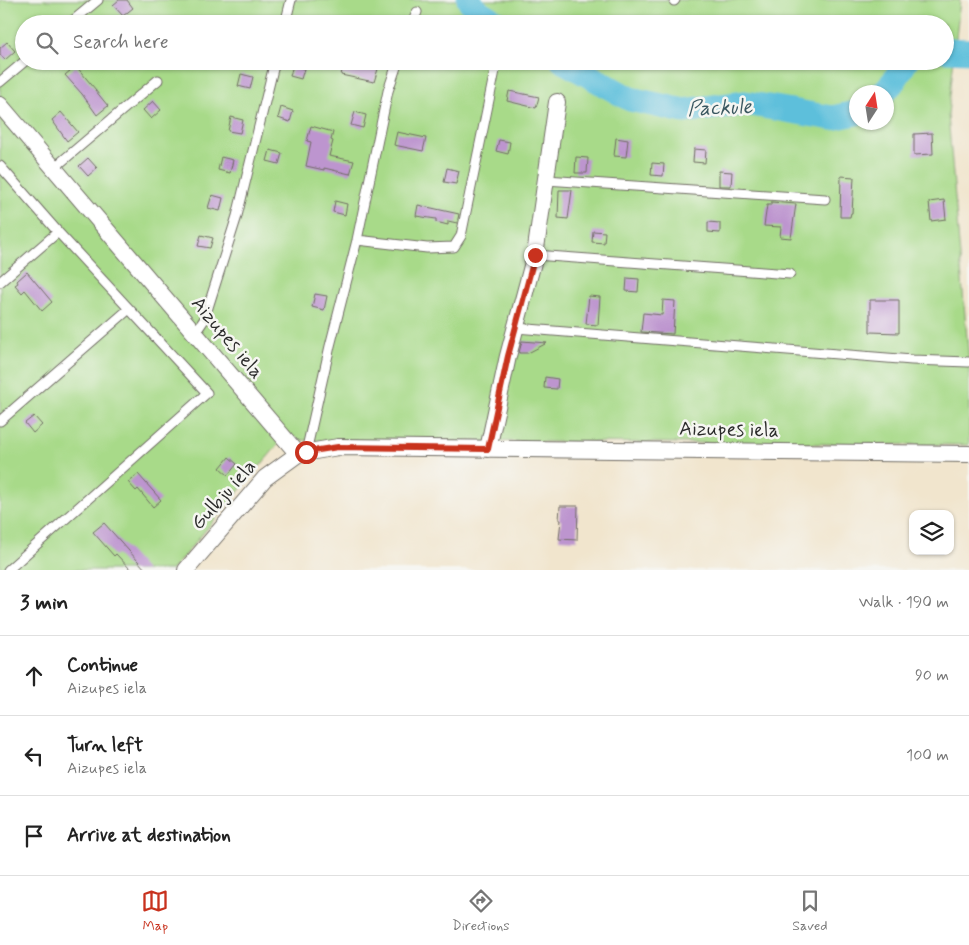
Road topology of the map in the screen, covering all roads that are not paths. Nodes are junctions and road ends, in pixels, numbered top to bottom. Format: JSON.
{"nodes":[{"id":1,"x":98,"y":0,"type":"edge"},
{"id":2,"x":291,"y":0,"type":"edge"},
{"id":3,"x":416,"y":12,"type":"dead end"},
{"id":4,"x":80,"y":15,"type":"edge"},
{"id":5,"x":287,"y":15,"type":"edge"},
{"id":6,"x":415,"y":15,"type":"edge"},
{"id":7,"x":15,"y":69,"type":"edge"},
{"id":8,"x":273,"y":70,"type":"edge"},
{"id":9,"x":395,"y":70,"type":"edge"},
{"id":10,"x":496,"y":70,"type":"edge"},
{"id":11,"x":158,"y":80,"type":"dead end"},
{"id":12,"x":0,"y":82,"type":"edge"},
{"id":13,"x":557,"y":102,"type":"dead end"},
{"id":14,"x":0,"y":105,"type":"edge"},
{"id":15,"x":0,"y":166,"type":"edge"},
{"id":16,"x":54,"y":168,"type":"junction"},
{"id":17,"x":546,"y":180,"type":"junction"},
{"id":18,"x":825,"y":199,"type":"dead end"},
{"id":19,"x":58,"y":232,"type":"junction"},
{"id":20,"x":358,"y":240,"type":"junction"},
{"id":21,"x":535,"y":255,"type":"junction"},
{"id":22,"x":790,"y":274,"type":"dead end"},
{"id":23,"x":0,"y":282,"type":"edge"},
{"id":24,"x":129,"y":309,"type":"junction"},
{"id":25,"x":516,"y":328,"type":"junction"},
{"id":26,"x":195,"y":333,"type":"junction"},
{"id":27,"x":969,"y":362,"type":"edge"},
{"id":28,"x":0,"y":421,"type":"edge"},
{"id":29,"x":488,"y":449,"type":"junction"},
{"id":30,"x":302,"y":453,"type":"junction"},
{"id":31,"x":969,"y":454,"type":"edge"},
{"id":32,"x":8,"y":570,"type":"edge"},
{"id":33,"x":186,"y":570,"type":"edge"}],
"edges":[{"from":1,"to":4,"type":"lane"},
{"from":2,"to":5,"type":"lane"},
{"from":3,"to":6,"type":"lane"},
{"from":7,"to":12,"type":"lane"},
{"from":8,"to":26,"type":"lane"},
{"from":9,"to":20,"type":"lane"},
{"from":10,"to":20,"type":"lane"},
{"from":11,"to":16,"type":"lane"},
{"from":13,"to":17,"type":"street"},
{"from":14,"to":16,"type":"street","name":"Aizupes iela"},
{"from":15,"to":19,"type":"lane"},
{"from":16,"to":26,"type":"street","name":"Aizupes iela"},
{"from":17,"to":18,"type":"lane"},
{"from":17,"to":21,"type":"street"},
{"from":19,"to":23,"type":"lane"},
{"from":19,"to":24,"type":"lane"},
{"from":20,"to":30,"type":"lane"},
{"from":21,"to":22,"type":"lane"},
{"from":21,"to":25,"type":"street"},
{"from":24,"to":28,"type":"lane"},
{"from":24,"to":32,"type":"lane"},
{"from":25,"to":27,"type":"lane"},
{"from":25,"to":29,"type":"street"},
{"from":26,"to":30,"type":"street","name":"Aizupes iela"},
{"from":29,"to":30,"type":"street","name":"Aizupes iela"},
{"from":29,"to":31,"type":"street","name":"Aizupes iela"},
{"from":30,"to":33,"type":"street","name":"Gulbju iela"}]}
